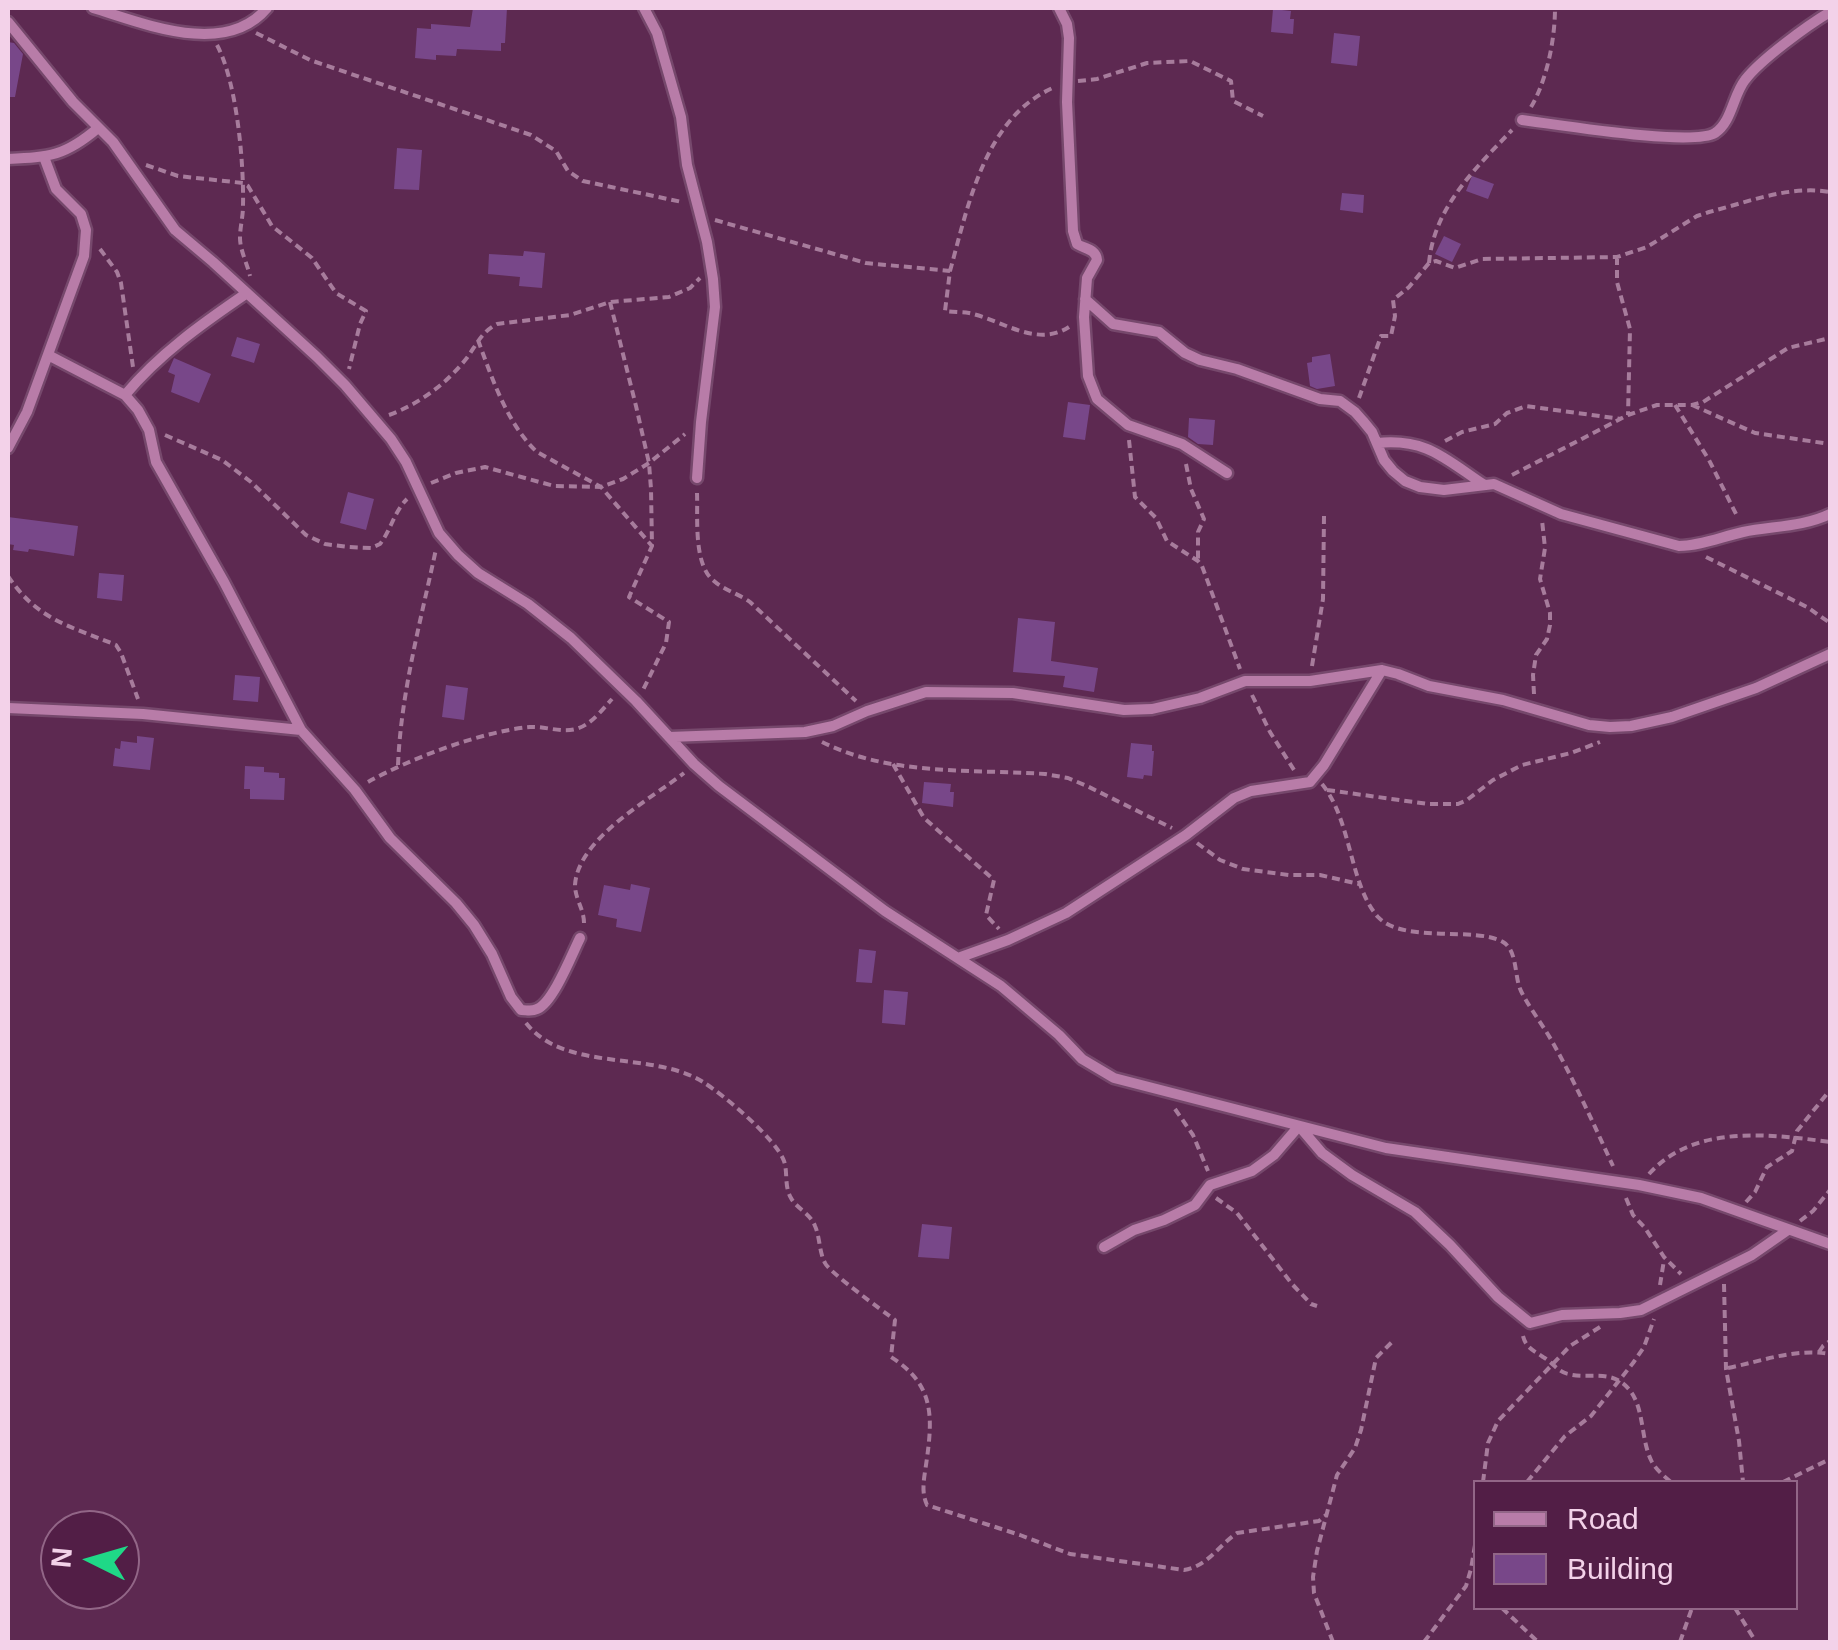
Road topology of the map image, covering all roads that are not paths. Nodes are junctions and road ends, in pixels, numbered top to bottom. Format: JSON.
{"nodes":[{"id":1,"x":92,"y":8,"type":"edge"},
{"id":2,"x":267,"y":8,"type":"edge"},
{"id":3,"x":644,"y":8,"type":"edge"},
{"id":4,"x":1060,"y":8,"type":"edge"},
{"id":5,"x":1830,"y":12,"type":"edge"},
{"id":6,"x":8,"y":22,"type":"edge"},
{"id":7,"x":1522,"y":120,"type":"road end"},
{"id":8,"x":98,"y":128,"type":"junction"},
{"id":9,"x":44,"y":157,"type":"junction"},
{"id":10,"x":8,"y":159,"type":"edge"},
{"id":11,"x":250,"y":297,"type":"junction"},
{"id":12,"x":1085,"y":299,"type":"junction"},
{"id":13,"x":48,"y":355,"type":"junction"},
{"id":14,"x":125,"y":396,"type":"junction"},
{"id":15,"x":1377,"y":442,"type":"junction"},
{"id":16,"x":8,"y":448,"type":"edge"},
{"id":17,"x":1228,"y":473,"type":"dead end"},
{"id":18,"x":696,"y":478,"type":"road end"},
{"id":19,"x":1489,"y":484,"type":"junction"},
{"id":20,"x":1830,"y":514,"type":"edge"},
{"id":21,"x":1830,"y":654,"type":"edge"},
{"id":22,"x":1382,"y":670,"type":"junction"},
{"id":23,"x":8,"y":708,"type":"edge"},
{"id":24,"x":301,"y":730,"type":"junction"},
{"id":25,"x":669,"y":738,"type":"junction"},
{"id":26,"x":580,"y":938,"type":"road end"},
{"id":27,"x":958,"y":958,"type":"junction"},
{"id":28,"x":1299,"y":1126,"type":"junction"},
{"id":29,"x":1788,"y":1230,"type":"junction"},
{"id":30,"x":1830,"y":1244,"type":"edge"},
{"id":31,"x":1104,"y":1247,"type":"dead end"}],
"edges":[{"from":1,"to":2,"type":"street"},
{"from":3,"to":18,"type":"street"},
{"from":4,"to":12,"type":"street"},
{"from":5,"to":7,"type":"street"},
{"from":6,"to":8,"type":"street"},
{"from":8,"to":9,"type":"street"},
{"from":8,"to":11,"type":"street"},
{"from":9,"to":10,"type":"street"},
{"from":9,"to":13,"type":"street"},
{"from":11,"to":14,"type":"street"},
{"from":11,"to":25,"type":"street"},
{"from":12,"to":15,"type":"street"},
{"from":12,"to":17,"type":"street"},
{"from":13,"to":14,"type":"street"},
{"from":13,"to":16,"type":"street"},
{"from":14,"to":24,"type":"street"},
{"from":15,"to":19,"type":"street"},
{"from":15,"to":19,"type":"street"},
{"from":19,"to":20,"type":"street"},
{"from":21,"to":22,"type":"street"},
{"from":22,"to":25,"type":"street"},
{"from":22,"to":27,"type":"street"},
{"from":23,"to":24,"type":"street"},
{"from":24,"to":26,"type":"street"},
{"from":25,"to":27,"type":"street"},
{"from":27,"to":28,"type":"street"},
{"from":28,"to":29,"type":"street"},
{"from":28,"to":29,"type":"street"},
{"from":28,"to":31,"type":"street"},
{"from":29,"to":30,"type":"street"}]}
